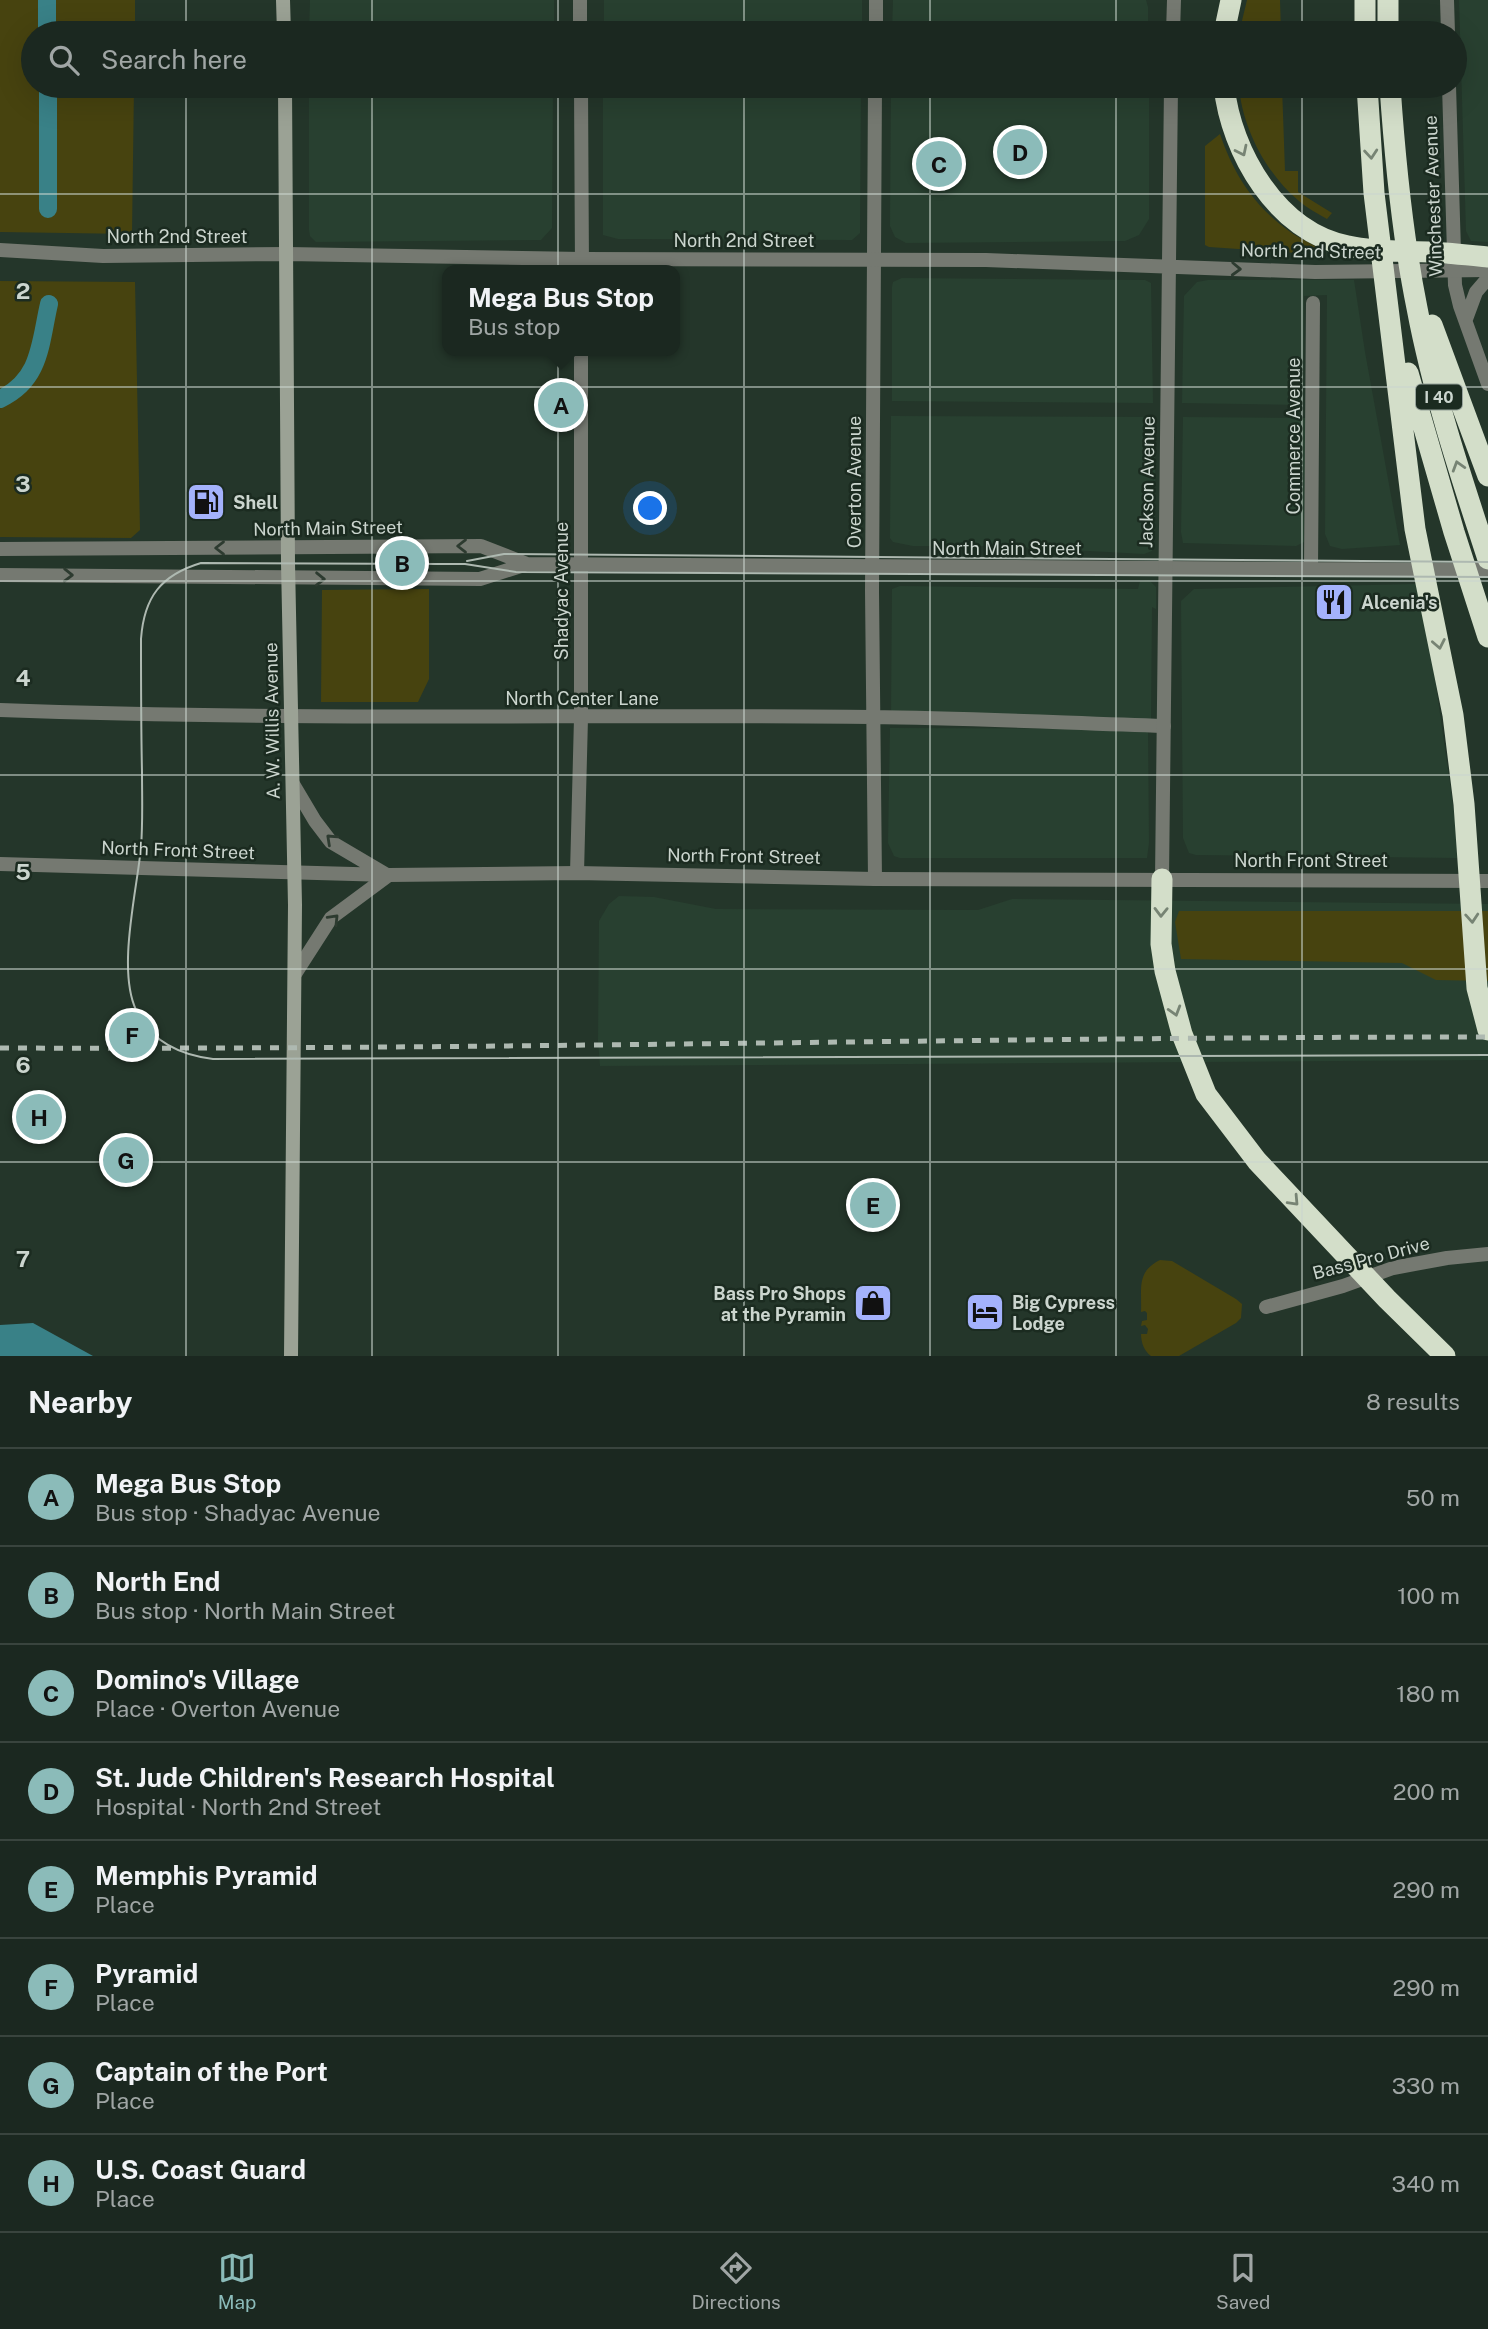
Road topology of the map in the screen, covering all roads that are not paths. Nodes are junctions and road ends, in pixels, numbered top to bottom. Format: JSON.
{"nodes":[{"id":1,"x":283,"y":0,"type":"edge"},
{"id":2,"x":580,"y":0,"type":"edge"},
{"id":3,"x":876,"y":0,"type":"edge"},
{"id":4,"x":1174,"y":0,"type":"edge"},
{"id":5,"x":1231,"y":0,"type":"edge"},
{"id":6,"x":1365,"y":0,"type":"edge"},
{"id":7,"x":1388,"y":0,"type":"edge"},
{"id":8,"x":1447,"y":0,"type":"edge"},
{"id":9,"x":284,"y":21,"type":"edge"},
{"id":10,"x":580,"y":21,"type":"edge"},
{"id":11,"x":876,"y":21,"type":"edge"},
{"id":12,"x":1173,"y":21,"type":"edge"},
{"id":13,"x":1227,"y":21,"type":"edge"},
{"id":14,"x":1365,"y":21,"type":"edge"},
{"id":15,"x":1388,"y":21,"type":"edge"},
{"id":16,"x":1448,"y":21,"type":"edge"},
{"id":17,"x":285,"y":98,"type":"edge"},
{"id":18,"x":581,"y":98,"type":"edge"},
{"id":19,"x":875,"y":98,"type":"edge"},
{"id":20,"x":1171,"y":98,"type":"edge"},
{"id":21,"x":1226,"y":98,"type":"edge"},
{"id":22,"x":1368,"y":98,"type":"edge"},
{"id":23,"x":1391,"y":98,"type":"edge"},
{"id":24,"x":1449,"y":98,"type":"edge"},
{"id":25,"x":0,"y":250,"type":"edge"},
{"id":26,"x":287,"y":254,"type":"junction"},
{"id":27,"x":1488,"y":257,"type":"edge"},
{"id":28,"x":874,"y":259,"type":"junction"},
{"id":29,"x":1408,"y":261,"type":"junction"},
{"id":30,"x":1453,"y":262,"type":"junction"},
{"id":31,"x":582,"y":264,"type":"edge"},
{"id":32,"x":1168,"y":266,"type":"junction"},
{"id":33,"x":1488,"y":270,"type":"edge"},
{"id":34,"x":1488,"y":278,"type":"edge"},
{"id":35,"x":1387,"y":286,"type":"junction"},
{"id":36,"x":1313,"y":303,"type":"dead end"},
{"id":37,"x":1466,"y":319,"type":"junction"},
{"id":38,"x":581,"y":356,"type":"edge"},
{"id":39,"x":1488,"y":384,"type":"edge"},
{"id":40,"x":1488,"y":476,"type":"edge"},
{"id":41,"x":288,"y":548,"type":"junction"},
{"id":42,"x":0,"y":549,"type":"edge"},
{"id":43,"x":1488,"y":559,"type":"edge"},
{"id":44,"x":527,"y":564,"type":"junction"},
{"id":45,"x":580,"y":564,"type":"junction"},
{"id":46,"x":872,"y":566,"type":"junction"},
{"id":47,"x":1165,"y":567,"type":"junction"},
{"id":48,"x":1311,"y":569,"type":"junction"},
{"id":49,"x":1488,"y":570,"type":"edge"},
{"id":50,"x":0,"y":575,"type":"edge"},
{"id":51,"x":288,"y":578,"type":"junction"},
{"id":52,"x":1488,"y":637,"type":"edge"},
{"id":53,"x":0,"y":710,"type":"edge"},
{"id":54,"x":292,"y":717,"type":"junction"},
{"id":55,"x":873,"y":717,"type":"junction"},
{"id":56,"x":581,"y":718,"type":"junction"},
{"id":57,"x":1164,"y":726,"type":"junction"},
{"id":58,"x":293,"y":784,"type":"junction"},
{"id":59,"x":0,"y":864,"type":"edge"},
{"id":60,"x":293,"y":873,"type":"junction"},
{"id":61,"x":577,"y":873,"type":"junction"},
{"id":62,"x":388,"y":875,"type":"junction"},
{"id":63,"x":875,"y":879,"type":"junction"},
{"id":64,"x":1162,"y":879,"type":"junction"},
{"id":65,"x":1488,"y":881,"type":"edge"},
{"id":66,"x":295,"y":974,"type":"junction"},
{"id":67,"x":1488,"y":1030,"type":"edge"},
{"id":68,"x":1488,"y":1254,"type":"edge"},
{"id":69,"x":1266,"y":1307,"type":"dead end"},
{"id":70,"x":291,"y":1356,"type":"edge"},
{"id":71,"x":1445,"y":1356,"type":"edge"}],
"edges":[{"from":1,"to":9,"type":"main road"},
{"from":2,"to":10,"type":"street"},
{"from":3,"to":11,"type":"street"},
{"from":4,"to":12,"type":"street"},
{"from":5,"to":13,"type":"highway"},
{"from":6,"to":14,"type":"highway"},
{"from":7,"to":15,"type":"highway"},
{"from":8,"to":16,"type":"street"},
{"from":17,"to":26,"type":"main road","name":"A. W. Willis Avenue"},
{"from":18,"to":31,"type":"street"},
{"from":19,"to":28,"type":"street","name":"Overton Avenue"},
{"from":20,"to":32,"type":"street","name":"Jackson Avenue"},
{"from":21,"to":30,"type":"highway","one_way":true},
{"from":22,"to":35,"type":"highway","number":"I 40","one_way":true},
{"from":23,"to":29,"type":"highway","number":"I 40"},
{"from":24,"to":30,"type":"street","name":"Winchester Avenue"},
{"from":25,"to":26,"type":"street","name":"North 2nd Street"},
{"from":26,"to":31,"type":"street","name":"North 2nd Street"},
{"from":26,"to":41,"type":"main road","name":"A. W. Willis Avenue"},
{"from":27,"to":30,"type":"highway"},
{"from":28,"to":31,"type":"street","name":"North 2nd Street"},
{"from":28,"to":32,"type":"street","name":"North 2nd Street"},
{"from":28,"to":46,"type":"street","name":"Overton Avenue"},
{"from":29,"to":40,"type":"highway"},
{"from":43,"to":29,"type":"highway","number":"I 40","one_way":true},
{"from":32,"to":30,"type":"street","name":"North 2nd Street","one_way":true},
{"from":30,"to":33,"type":"street","name":"North 2nd Street"},
{"from":30,"to":37,"type":"street","name":"Winchester Avenue"},
{"from":32,"to":47,"type":"street","name":"Jackson Avenue"},
{"from":34,"to":37,"type":"street"},
{"from":35,"to":52,"type":"highway","number":"I 40"},
{"from":35,"to":67,"type":"highway","one_way":true},
{"from":36,"to":48,"type":"street","name":"Commerce Avenue"},
{"from":37,"to":39,"type":"street","name":"Winchester Avenue"},
{"from":38,"to":45,"type":"street","name":"Shadyac Avenue"},
{"from":41,"to":42,"type":"street","name":"North Main Street","one_way":true},
{"from":44,"to":41,"type":"street","name":"North Main Street","one_way":true},
{"from":41,"to":51,"type":"main road","name":"A. W. Willis Avenue"},
{"from":44,"to":45,"type":"street","name":"North Main Street"},
{"from":51,"to":44,"type":"street","name":"North Main Street","one_way":true},
{"from":45,"to":46,"type":"street","name":"North Main Street"},
{"from":45,"to":56,"type":"street","name":"Shadyac Avenue"},
{"from":46,"to":47,"type":"street","name":"North Main Street"},
{"from":46,"to":55,"type":"street","name":"Overton Avenue"},
{"from":47,"to":48,"type":"street","name":"North Main Street"},
{"from":47,"to":57,"type":"street","name":"Jackson Avenue"},
{"from":48,"to":49,"type":"street","name":"North Main Street"},
{"from":50,"to":51,"type":"street","name":"North Main Street","one_way":true},
{"from":51,"to":54,"type":"main road","name":"A. W. Willis Avenue"},
{"from":53,"to":54,"type":"street","name":"North Center Lane"},
{"from":54,"to":56,"type":"street","name":"North Center Lane"},
{"from":54,"to":58,"type":"main road","name":"A. W. Willis Avenue"},
{"from":55,"to":56,"type":"street","name":"North Center Lane"},
{"from":55,"to":57,"type":"street","name":"North Center Lane"},
{"from":55,"to":63,"type":"street","name":"Overton Avenue"},
{"from":56,"to":61,"type":"street","name":"Shadyac Avenue"},
{"from":57,"to":64,"type":"street","name":"Jackson Avenue"},
{"from":58,"to":60,"type":"main road","name":"A. W. Willis Avenue"},
{"from":62,"to":58,"type":"street","one_way":true},
{"from":59,"to":60,"type":"street","name":"North Front Street"},
{"from":60,"to":62,"type":"street","name":"North Front Street"},
{"from":60,"to":66,"type":"main road","name":"A. W. Willis Avenue"},
{"from":61,"to":62,"type":"street","name":"North Front Street"},
{"from":61,"to":63,"type":"street","name":"North Front Street"},
{"from":66,"to":62,"type":"street","one_way":true},
{"from":63,"to":64,"type":"street","name":"North Front Street"},
{"from":64,"to":65,"type":"street","name":"North Front Street"},
{"from":64,"to":71,"type":"highway","one_way":true},
{"from":66,"to":70,"type":"main road","name":"A. W. Willis Avenue"},
{"from":68,"to":69,"type":"street","name":"Bass Pro Drive"}]}
